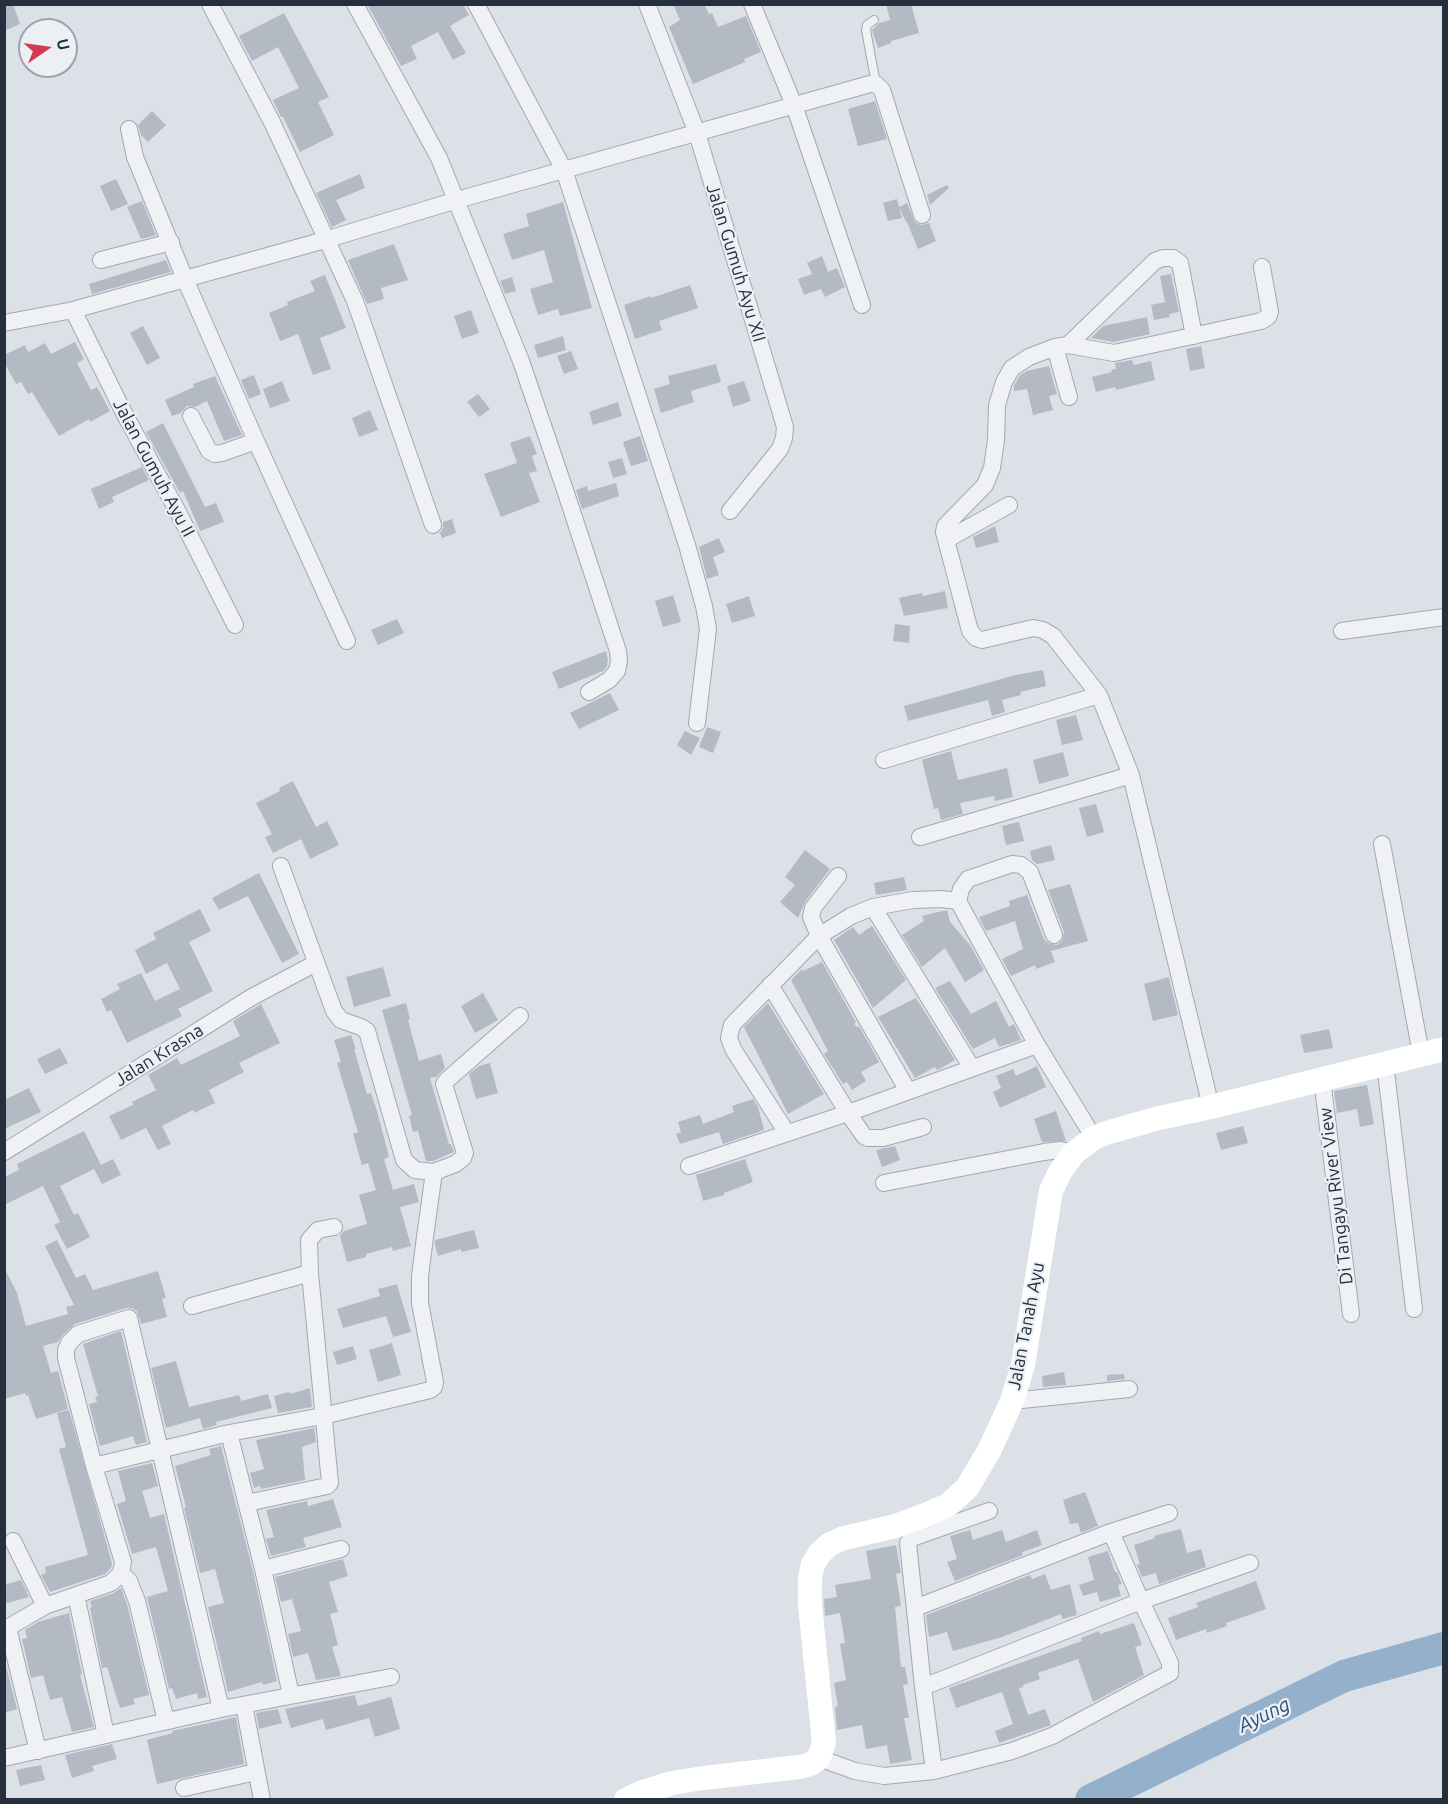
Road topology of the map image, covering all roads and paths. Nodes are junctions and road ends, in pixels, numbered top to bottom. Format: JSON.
{"nodes":[{"id":1,"x":210,"y":4,"type":"edge"},
{"id":2,"x":355,"y":4,"type":"edge"},
{"id":3,"x":476,"y":4,"type":"edge"},
{"id":4,"x":647,"y":4,"type":"edge"},
{"id":5,"x":752,"y":4,"type":"edge"},
{"id":6,"x":874,"y":20,"type":"dead end"},
{"id":7,"x":876,"y":84,"type":"junction"},
{"id":8,"x":794,"y":105,"type":"junction"},
{"id":9,"x":129,"y":129,"type":"dead end"},
{"id":10,"x":697,"y":133,"type":"junction"},
{"id":11,"x":564,"y":170,"type":"junction"},
{"id":12,"x":457,"y":200,"type":"junction"},
{"id":13,"x":922,"y":215,"type":"dead end"},
{"id":14,"x":326,"y":240,"type":"junction"},
{"id":15,"x":171,"y":242,"type":"junction"},
{"id":16,"x":101,"y":260,"type":"dead end"},
{"id":17,"x":1262,"y":267,"type":"dead end"},
{"id":18,"x":185,"y":279,"type":"junction"},
{"id":19,"x":862,"y":305,"type":"dead end"},
{"id":20,"x":73,"y":310,"type":"junction"},
{"id":21,"x":4,"y":323,"type":"edge"},
{"id":22,"x":1194,"y":336,"type":"junction"},
{"id":23,"x":1062,"y":346,"type":"junction"},
{"id":24,"x":1069,"y":397,"type":"dead end"},
{"id":25,"x":190,"y":416,"type":"dead end"},
{"id":26,"x":256,"y":441,"type":"junction"},
{"id":27,"x":1009,"y":505,"type":"dead end"},
{"id":28,"x":730,"y":511,"type":"dead end"},
{"id":29,"x":433,"y":525,"type":"dead end"},
{"id":30,"x":946,"y":540,"type":"junction"},
{"id":31,"x":1443,"y":617,"type":"edge"},
{"id":32,"x":235,"y":625,"type":"dead end"},
{"id":33,"x":1342,"y":631,"type":"dead end"},
{"id":34,"x":347,"y":641,"type":"dead end"},
{"id":35,"x":589,"y":693,"type":"dead end"},
{"id":36,"x":1099,"y":695,"type":"junction"},
{"id":37,"x":697,"y":723,"type":"dead end"},
{"id":38,"x":884,"y":760,"type":"dead end"},
{"id":39,"x":1131,"y":775,"type":"junction"},
{"id":40,"x":920,"y":837,"type":"dead end"},
{"id":41,"x":1382,"y":844,"type":"dead end"},
{"id":42,"x":280,"y":866,"type":"dead end"},
{"id":43,"x":838,"y":876,"type":"dead end"},
{"id":44,"x":958,"y":901,"type":"junction"},
{"id":45,"x":873,"y":907,"type":"junction"},
{"id":46,"x":1054,"y":935,"type":"dead end"},
{"id":47,"x":819,"y":936,"type":"junction"},
{"id":48,"x":316,"y":963,"type":"junction"},
{"id":49,"x":771,"y":984,"type":"junction"},
{"id":50,"x":520,"y":1016,"type":"dead end"},
{"id":51,"x":1037,"y":1045,"type":"junction"},
{"id":52,"x":1432,"y":1052,"type":"edge"},
{"id":53,"x":1385,"y":1063,"type":"junction"},
{"id":54,"x":972,"y":1068,"type":"junction"},
{"id":55,"x":1322,"y":1079,"type":"junction"},
{"id":56,"x":908,"y":1091,"type":"junction"},
{"id":57,"x":1211,"y":1107,"type":"junction"},
{"id":58,"x":848,"y":1113,"type":"junction"},
{"id":59,"x":923,"y":1127,"type":"dead end"},
{"id":60,"x":787,"y":1133,"type":"junction"},
{"id":61,"x":1094,"y":1138,"type":"junction"},
{"id":62,"x":4,"y":1152,"type":"edge"},
{"id":63,"x":1074,"y":1153,"type":"junction"},
{"id":64,"x":689,"y":1166,"type":"dead end"},
{"id":65,"x":434,"y":1172,"type":"junction"},
{"id":66,"x":884,"y":1183,"type":"dead end"},
{"id":67,"x":334,"y":1227,"type":"dead end"},
{"id":68,"x":310,"y":1273,"type":"junction"},
{"id":69,"x":192,"y":1306,"type":"dead end"},
{"id":70,"x":1414,"y":1309,"type":"dead end"},
{"id":71,"x":1351,"y":1314,"type":"dead end"},
{"id":72,"x":1129,"y":1389,"type":"dead end"},
{"id":73,"x":1011,"y":1401,"type":"junction"},
{"id":74,"x":323,"y":1416,"type":"junction"},
{"id":75,"x":229,"y":1433,"type":"junction"},
{"id":76,"x":161,"y":1450,"type":"junction"},
{"id":77,"x":94,"y":1467,"type":"junction"},
{"id":78,"x":247,"y":1503,"type":"junction"},
{"id":79,"x":988,"y":1511,"type":"dead end"},
{"id":80,"x":1169,"y":1513,"type":"dead end"},
{"id":81,"x":1111,"y":1532,"type":"junction"},
{"id":82,"x":13,"y":1541,"type":"dead end"},
{"id":83,"x":341,"y":1549,"type":"dead end"},
{"id":84,"x":1250,"y":1563,"type":"dead end"},
{"id":85,"x":263,"y":1569,"type":"junction"},
{"id":86,"x":121,"y":1573,"type":"junction"},
{"id":87,"x":76,"y":1595,"type":"junction"},
{"id":88,"x":1141,"y":1601,"type":"junction"},
{"id":89,"x":45,"y":1605,"type":"junction"},
{"id":90,"x":915,"y":1608,"type":"junction"},
{"id":91,"x":6,"y":1629,"type":"edge"},
{"id":92,"x":392,"y":1677,"type":"dead end"},
{"id":93,"x":923,"y":1687,"type":"junction"},
{"id":94,"x":291,"y":1695,"type":"junction"},
{"id":95,"x":244,"y":1705,"type":"junction"},
{"id":96,"x":221,"y":1709,"type":"junction"},
{"id":97,"x":165,"y":1721,"type":"junction"},
{"id":98,"x":106,"y":1735,"type":"junction"},
{"id":99,"x":38,"y":1751,"type":"junction"},
{"id":100,"x":4,"y":1758,"type":"edge"},
{"id":101,"x":810,"y":1762,"type":"junction"},
{"id":102,"x":256,"y":1772,"type":"junction"},
{"id":103,"x":934,"y":1772,"type":"junction"},
{"id":104,"x":184,"y":1788,"type":"dead end"},
{"id":105,"x":262,"y":1800,"type":"edge"},
{"id":106,"x":627,"y":1800,"type":"edge"}],
"edges":[{"from":1,"to":14,"type":"street"},
{"from":2,"to":12,"type":"street"},
{"from":3,"to":11,"type":"street"},
{"from":4,"to":10,"type":"street","name":"Jalan Gumuh Ayu XII"},
{"from":5,"to":8,"type":"street"},
{"from":6,"to":7,"type":"lane"},
{"from":7,"to":8,"type":"street"},
{"from":7,"to":13,"type":"street"},
{"from":8,"to":10,"type":"street"},
{"from":8,"to":19,"type":"street"},
{"from":9,"to":15,"type":"street"},
{"from":10,"to":11,"type":"street"},
{"from":10,"to":28,"type":"street","name":"Jalan Gumuh Ayu XII"},
{"from":11,"to":12,"type":"street"},
{"from":11,"to":37,"type":"street"},
{"from":12,"to":14,"type":"street"},
{"from":12,"to":35,"type":"street"},
{"from":14,"to":18,"type":"street"},
{"from":14,"to":29,"type":"street"},
{"from":15,"to":16,"type":"street"},
{"from":15,"to":18,"type":"street"},
{"from":17,"to":22,"type":"street"},
{"from":18,"to":20,"type":"street"},
{"from":18,"to":26,"type":"street"},
{"from":20,"to":21,"type":"street"},
{"from":20,"to":32,"type":"street","name":"Jalan Gumuh Ayu II"},
{"from":22,"to":23,"type":"street"},
{"from":22,"to":23,"type":"street"},
{"from":23,"to":24,"type":"street"},
{"from":23,"to":30,"type":"street"},
{"from":25,"to":26,"type":"street"},
{"from":26,"to":34,"type":"street"},
{"from":27,"to":30,"type":"street"},
{"from":30,"to":36,"type":"street"},
{"from":31,"to":33,"type":"street"},
{"from":36,"to":38,"type":"street"},
{"from":36,"to":39,"type":"street"},
{"from":39,"to":40,"type":"street"},
{"from":39,"to":57,"type":"street"},
{"from":41,"to":52,"type":"street"},
{"from":42,"to":48,"type":"street"},
{"from":43,"to":47,"type":"street"},
{"from":44,"to":45,"type":"street"},
{"from":44,"to":46,"type":"street"},
{"from":44,"to":51,"type":"street"},
{"from":45,"to":47,"type":"street"},
{"from":45,"to":54,"type":"street"},
{"from":47,"to":49,"type":"street"},
{"from":47,"to":56,"type":"street"},
{"from":48,"to":62,"type":"street","name":"Jalan Krasna"},
{"from":48,"to":65,"type":"street"},
{"from":49,"to":58,"type":"street"},
{"from":49,"to":60,"type":"street"},
{"from":50,"to":65,"type":"street"},
{"from":51,"to":54,"type":"street"},
{"from":51,"to":61,"type":"street"},
{"from":52,"to":53,"type":"street","name":"Jalan Tanah Ayu"},
{"from":53,"to":55,"type":"street","name":"Jalan Tanah Ayu"},
{"from":53,"to":70,"type":"street"},
{"from":54,"to":56,"type":"street"},
{"from":55,"to":57,"type":"street","name":"Jalan Tanah Ayu"},
{"from":55,"to":71,"type":"street","name":"Di Tangayu River View"},
{"from":56,"to":58,"type":"street"},
{"from":57,"to":61,"type":"street","name":"Jalan Tanah Ayu"},
{"from":58,"to":59,"type":"street"},
{"from":58,"to":60,"type":"street"},
{"from":60,"to":64,"type":"street"},
{"from":61,"to":63,"type":"street","name":"Jalan Tanah Ayu"},
{"from":63,"to":66,"type":"street"},
{"from":63,"to":73,"type":"street","name":"Jalan Tanah Ayu"},
{"from":65,"to":74,"type":"street"},
{"from":67,"to":68,"type":"street"},
{"from":68,"to":69,"type":"street"},
{"from":68,"to":74,"type":"street"},
{"from":72,"to":73,"type":"street"},
{"from":73,"to":101,"type":"street","name":"Jalan Tanah Ayu"},
{"from":74,"to":75,"type":"street"},
{"from":74,"to":78,"type":"street"},
{"from":75,"to":76,"type":"street"},
{"from":75,"to":78,"type":"street"},
{"from":76,"to":77,"type":"street"},
{"from":76,"to":77,"type":"street"},
{"from":76,"to":96,"type":"street"},
{"from":77,"to":86,"type":"street"},
{"from":78,"to":85,"type":"street"},
{"from":79,"to":90,"type":"street"},
{"from":80,"to":81,"type":"street"},
{"from":81,"to":88,"type":"street"},
{"from":81,"to":90,"type":"street"},
{"from":82,"to":89,"type":"street"},
{"from":83,"to":85,"type":"street"},
{"from":84,"to":88,"type":"street"},
{"from":85,"to":94,"type":"street"},
{"from":86,"to":87,"type":"street"},
{"from":86,"to":97,"type":"street"},
{"from":87,"to":89,"type":"street"},
{"from":87,"to":98,"type":"street"},
{"from":88,"to":93,"type":"street"},
{"from":88,"to":103,"type":"street"},
{"from":89,"to":91,"type":"street"},
{"from":90,"to":93,"type":"street"},
{"from":91,"to":99,"type":"street"},
{"from":92,"to":94,"type":"street"},
{"from":93,"to":103,"type":"street"},
{"from":94,"to":95,"type":"street"},
{"from":95,"to":96,"type":"street"},
{"from":95,"to":102,"type":"street"},
{"from":96,"to":97,"type":"street"},
{"from":97,"to":98,"type":"street"},
{"from":98,"to":99,"type":"street"},
{"from":99,"to":100,"type":"street"},
{"from":101,"to":103,"type":"street"},
{"from":101,"to":106,"type":"street"},
{"from":102,"to":104,"type":"street"},
{"from":102,"to":105,"type":"street"}]}
